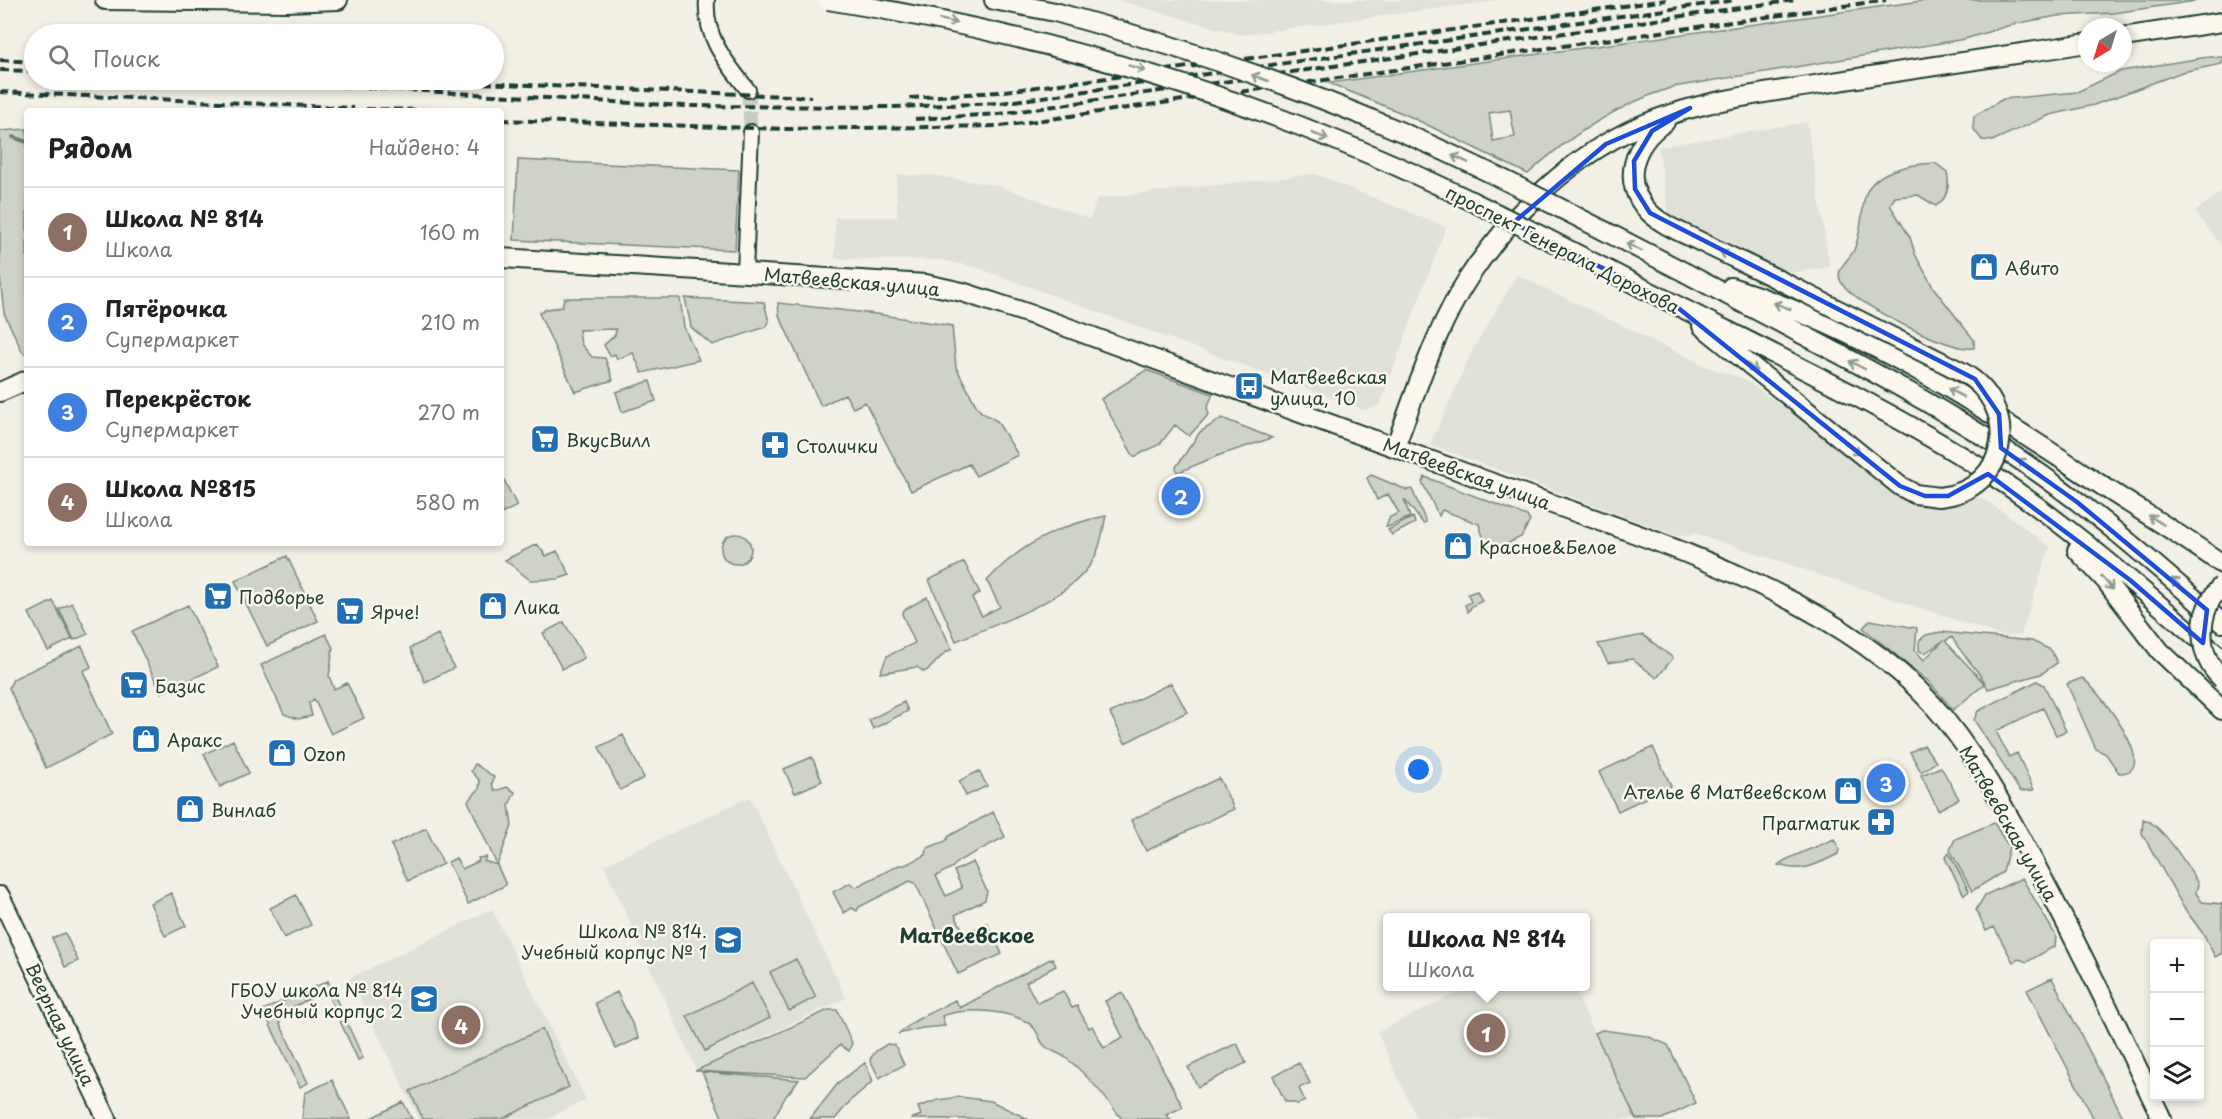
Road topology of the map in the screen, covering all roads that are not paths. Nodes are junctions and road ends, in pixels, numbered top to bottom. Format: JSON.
{"nodes":[{"id":1,"x":105,"y":0,"type":"edge"},
{"id":2,"x":338,"y":0,"type":"edge"},
{"id":3,"x":707,"y":0,"type":"edge"},
{"id":4,"x":828,"y":0,"type":"edge"},
{"id":5,"x":994,"y":0,"type":"edge"},
{"id":6,"x":1016,"y":0,"type":"edge"},
{"id":7,"x":1055,"y":12,"type":"junction"},
{"id":8,"x":2222,"y":22,"type":"edge"},
{"id":9,"x":2132,"y":36,"type":"edge"},
{"id":10,"x":2078,"y":44,"type":"edge"},
{"id":11,"x":748,"y":90,"type":"tunnel mouth"},
{"id":12,"x":1690,"y":108,"type":"junction"},
{"id":13,"x":751,"y":132,"type":"tunnel mouth"},
{"id":14,"x":504,"y":258,"type":"edge"},
{"id":15,"x":745,"y":272,"type":"junction"},
{"id":16,"x":1686,"y":273,"type":"junction"},
{"id":17,"x":1672,"y":303,"type":"junction"},
{"id":18,"x":24,"y":381,"type":"edge"},
{"id":19,"x":0,"y":392,"type":"edge"},
{"id":20,"x":1395,"y":447,"type":"junction"},
{"id":21,"x":2039,"y":509,"type":"junction"},
{"id":22,"x":2222,"y":564,"type":"edge"},
{"id":23,"x":2222,"y":585,"type":"edge"},
{"id":24,"x":2222,"y":623,"type":"edge"},
{"id":25,"x":2222,"y":659,"type":"edge"},
{"id":26,"x":2222,"y":679,"type":"edge"},
{"id":27,"x":2222,"y":710,"type":"edge"},
{"id":28,"x":0,"y":896,"type":"edge"},
{"id":29,"x":107,"y":1119,"type":"edge"},
{"id":30,"x":2162,"y":1119,"type":"edge"}],
"edges":[{"from":1,"to":2,"type":"street"},
{"from":3,"to":11,"type":"street"},
{"from":4,"to":17,"type":"street","name":"проспект Генерала Дорохова","one_way":true,"bridge":true},
{"from":5,"to":7,"type":"street","name":"проспект Генерала Дорохова"},
{"from":6,"to":7,"type":"street"},
{"from":16,"to":7,"type":"street","name":"проспект Генерала Дорохова","one_way":true,"bridge":true},
{"from":8,"to":9,"type":"street"},
{"from":10,"to":12,"type":"street"},
{"from":17,"to":12,"type":"street","one_way":true,"bridge":true},
{"from":12,"to":20,"type":"street"},
{"from":13,"to":15,"type":"street"},
{"from":14,"to":15,"type":"street","name":"Матвеевская улица"},
{"from":15,"to":20,"type":"street","name":"Матвеевская улица"},
{"from":22,"to":16,"type":"street","one_way":true},
{"from":24,"to":16,"type":"street","name":"проспект Генерала Дорохова","one_way":true},
{"from":17,"to":21,"type":"street","name":"проспект Генерала Дорохова"},
{"from":18,"to":19,"type":"street"},
{"from":20,"to":30,"type":"street","name":"Матвеевская улица"},
{"from":21,"to":25,"type":"street","name":"проспект Генерала Дорохова"},
{"from":21,"to":27,"type":"street","one_way":true},
{"from":23,"to":26,"type":"street","bridge":true},
{"from":28,"to":29,"type":"street","name":"Веерная улица"}]}
